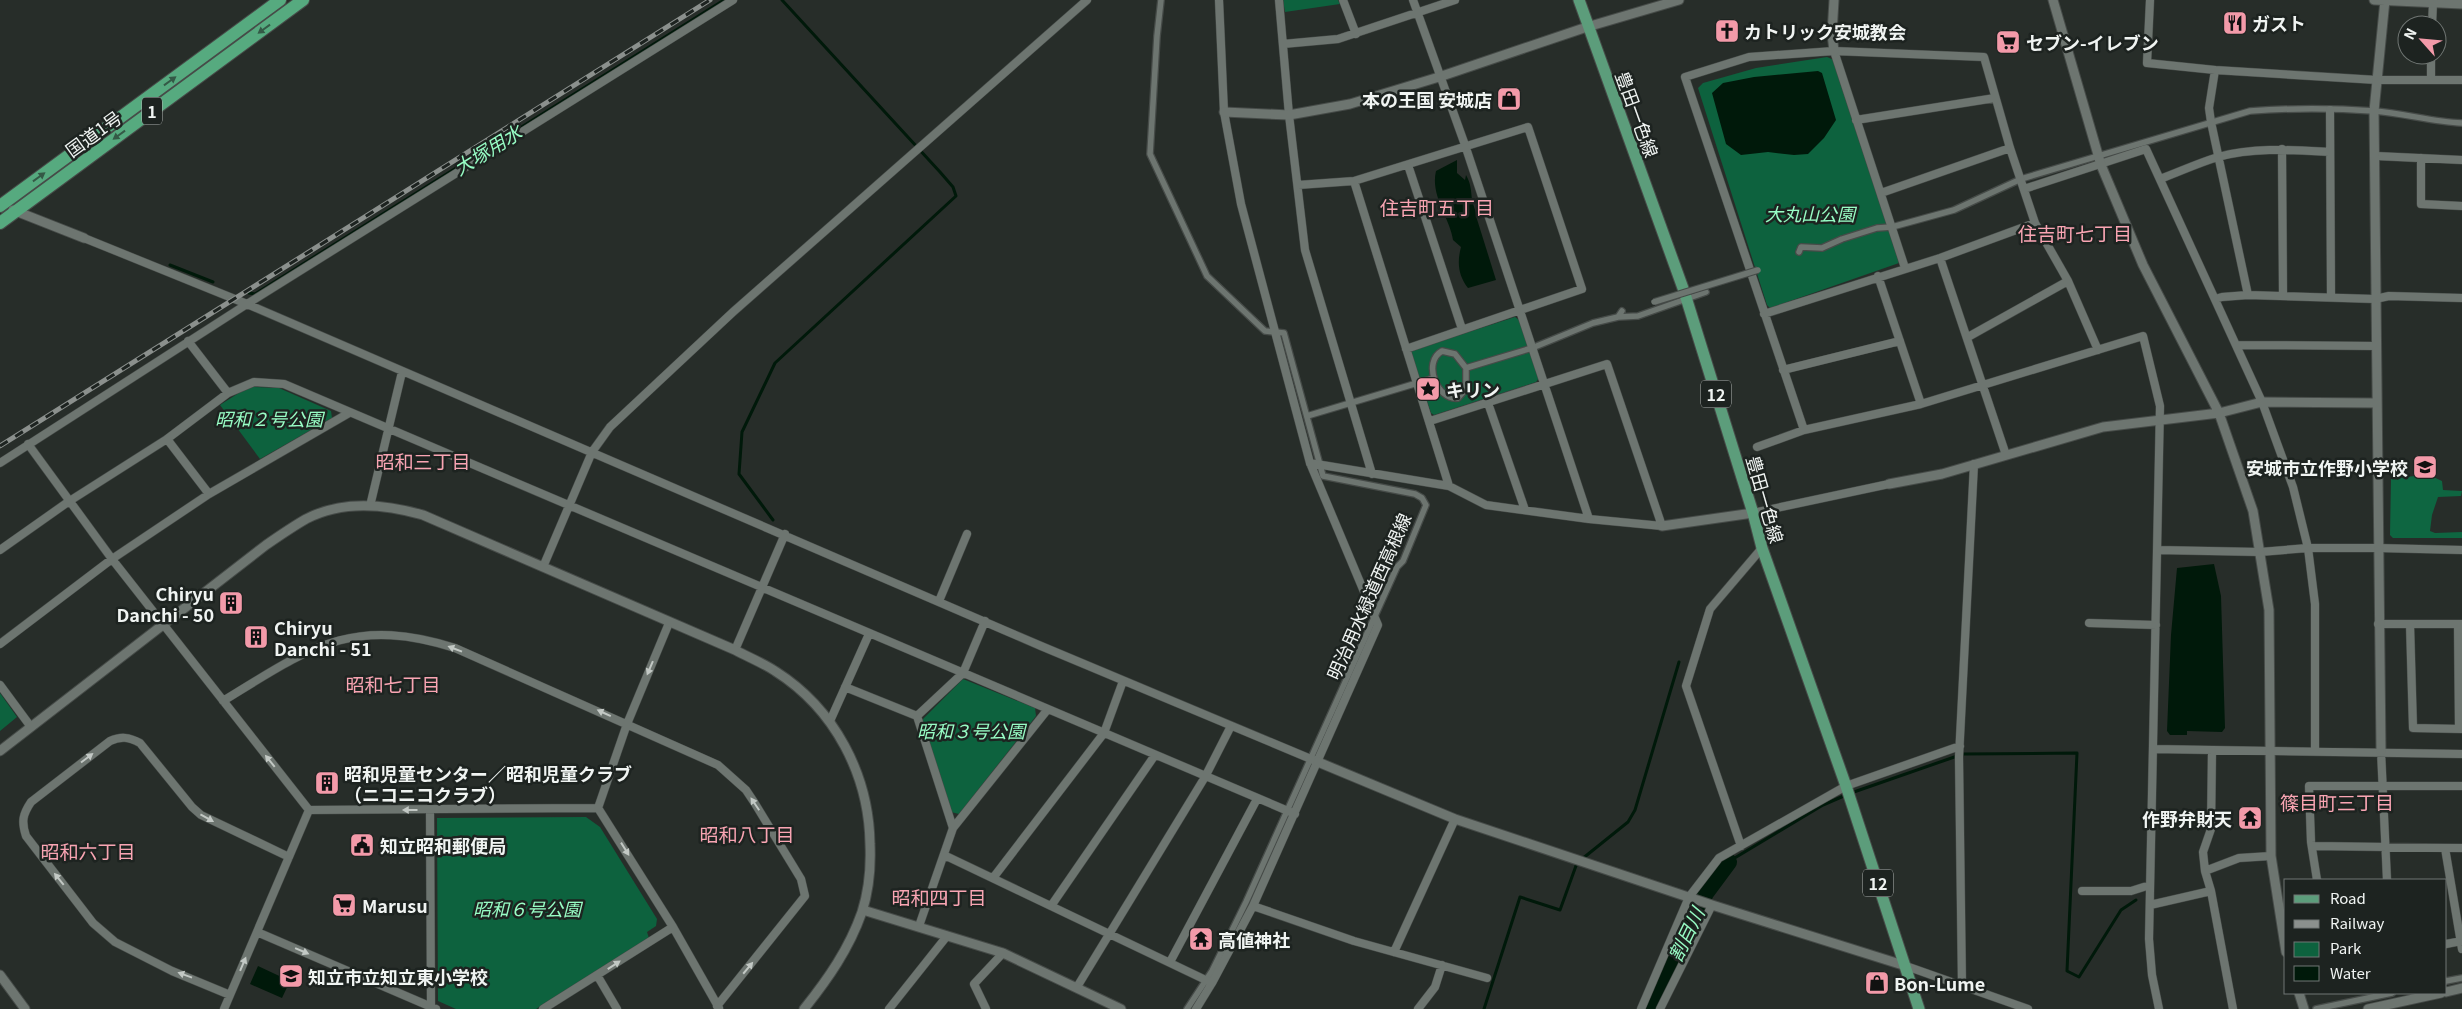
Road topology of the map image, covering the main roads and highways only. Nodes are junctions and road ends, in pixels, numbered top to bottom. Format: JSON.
{"nodes":[{"id":1,"x":280,"y":0,"type":"edge"},
{"id":2,"x":303,"y":0,"type":"edge"},
{"id":3,"x":1579,"y":0,"type":"edge"},
{"id":4,"x":0,"y":205,"type":"edge"},
{"id":5,"x":0,"y":222,"type":"edge"},
{"id":6,"x":1919,"y":1009,"type":"edge"}],
"edges":[{"from":4,"to":1,"type":"highway","name":"国道1号","number":"1","one_way":true},
{"from":2,"to":5,"type":"highway","name":"国道1号","number":"1","one_way":true},
{"from":3,"to":6,"type":"main road","name":"豊田一色線","number":"12"}]}
